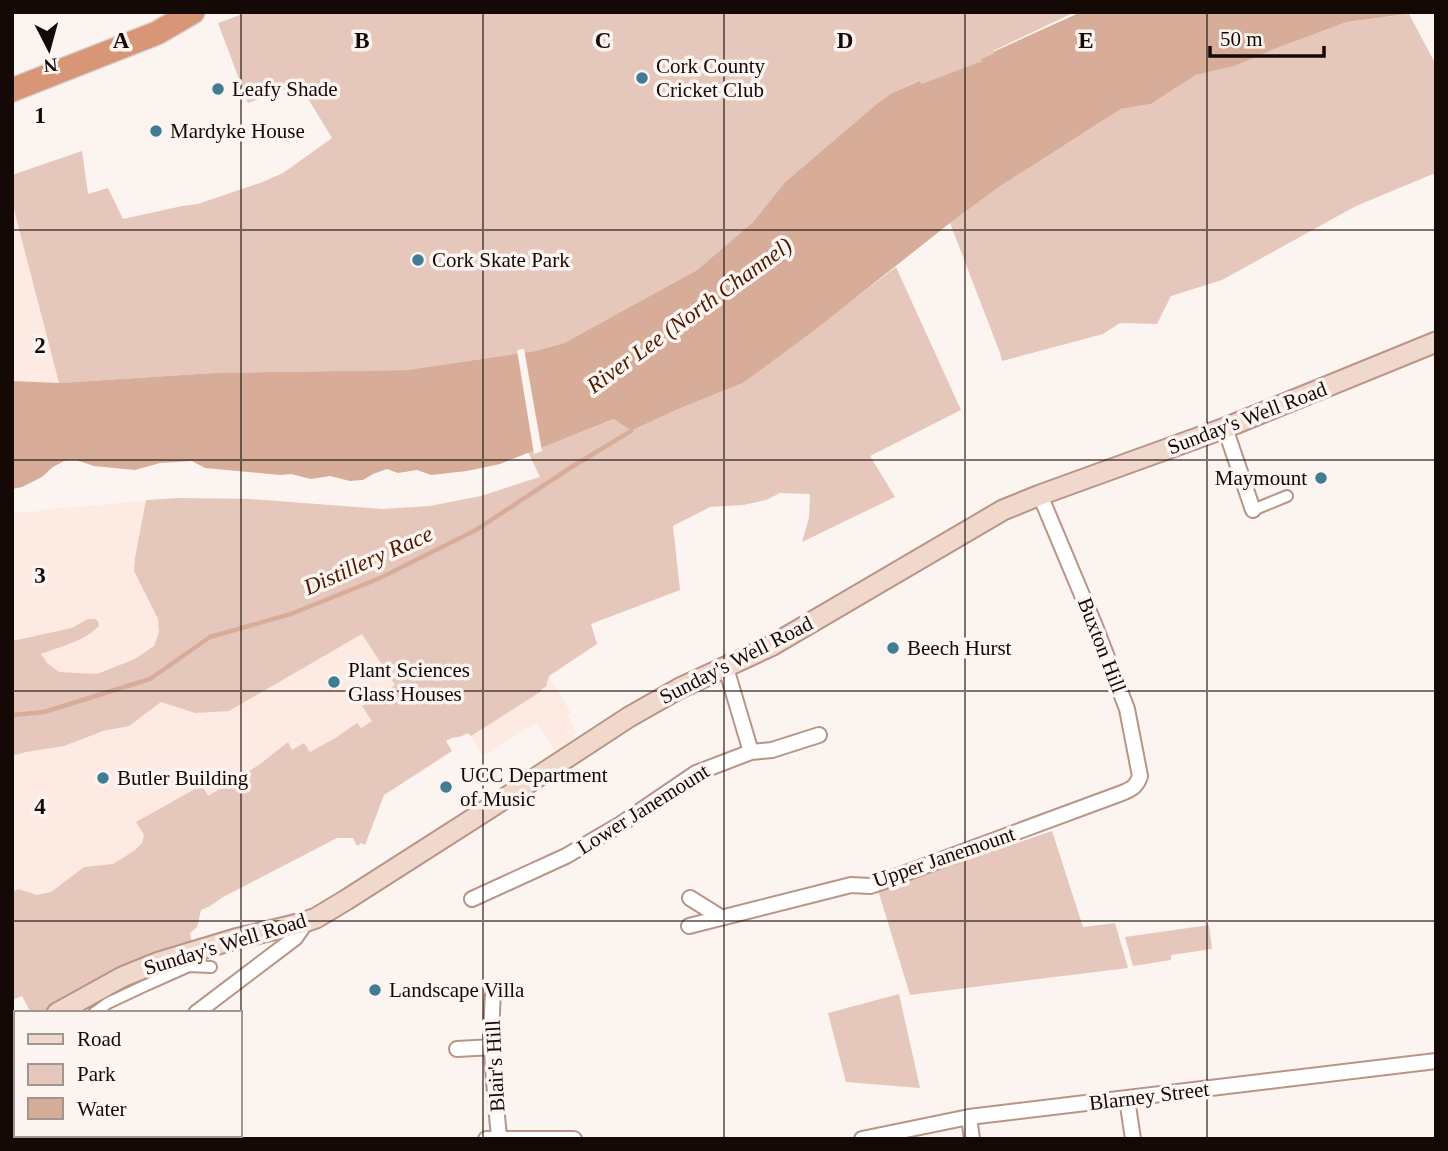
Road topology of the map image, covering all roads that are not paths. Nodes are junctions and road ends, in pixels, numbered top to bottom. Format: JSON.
{"nodes":[{"id":1,"x":193,"y":12,"type":"edge"},
{"id":2,"x":12,"y":90,"type":"edge"},
{"id":3,"x":1436,"y":342,"type":"edge"},
{"id":4,"x":1225,"y":428,"type":"junction"},
{"id":5,"x":1040,"y":495,"type":"junction"},
{"id":6,"x":1287,"y":496,"type":"dead end"},
{"id":7,"x":1253,"y":510,"type":"joint"},
{"id":8,"x":726,"y":668,"type":"junction"},
{"id":9,"x":819,"y":735,"type":"dead end"},
{"id":10,"x":751,"y":751,"type":"junction"},
{"id":11,"x":1122,"y":793,"type":"joint"},
{"id":12,"x":690,"y":898,"type":"dead end"},
{"id":13,"x":472,"y":899,"type":"dead end"},
{"id":14,"x":722,"y":918,"type":"junction"},
{"id":15,"x":302,"y":923,"type":"junction"},
{"id":16,"x":689,"y":926,"type":"dead end"},
{"id":17,"x":211,"y":967,"type":"dead end"},
{"id":18,"x":493,"y":995,"type":"dead end"},
{"id":19,"x":61,"y":1011,"type":"edge"},
{"id":20,"x":97,"y":1011,"type":"edge"},
{"id":21,"x":199,"y":1011,"type":"edge"},
{"id":22,"x":493,"y":1047,"type":"junction"},
{"id":23,"x":457,"y":1049,"type":"dead end"},
{"id":24,"x":1436,"y":1061,"type":"edge"},
{"id":25,"x":1127,"y":1100,"type":"junction"},
{"id":26,"x":969,"y":1117,"type":"junction"},
{"id":27,"x":492,"y":1138,"type":"edge"},
{"id":28,"x":573,"y":1139,"type":"edge"},
{"id":29,"x":862,"y":1139,"type":"edge"},
{"id":30,"x":972,"y":1139,"type":"edge"},
{"id":31,"x":1133,"y":1139,"type":"edge"}],
"edges":[{"from":1,"to":2,"type":"highway"},
{"from":3,"to":4,"type":"main road","name":"Sunday's Well Road"},
{"from":4,"to":5,"type":"main road","name":"Sunday's Well Road"},
{"from":4,"to":7,"type":"street"},
{"from":5,"to":8,"type":"main road","name":"Sunday's Well Road"},
{"from":5,"to":11,"type":"street","name":"Buxton Hill"},
{"from":6,"to":7,"type":"street"},
{"from":8,"to":10,"type":"street"},
{"from":8,"to":15,"type":"main road","name":"Sunday's Well Road"},
{"from":9,"to":10,"type":"street","name":"Lower Janemount"},
{"from":10,"to":13,"type":"street","name":"Lower Janemount"},
{"from":11,"to":14,"type":"street","name":"Upper Janemount"},
{"from":12,"to":14,"type":"street"},
{"from":14,"to":16,"type":"street","name":"Upper Janemount"},
{"from":15,"to":19,"type":"main road","name":"Sunday's Well Road"},
{"from":15,"to":21,"type":"street"},
{"from":17,"to":20,"type":"street"},
{"from":18,"to":22,"type":"street","name":"Blair's Hill"},
{"from":22,"to":23,"type":"street"},
{"from":22,"to":27,"type":"street","name":"Blair's Hill"},
{"from":24,"to":25,"type":"street","name":"Blarney Street"},
{"from":25,"to":26,"type":"street","name":"Blarney Street"},
{"from":25,"to":31,"type":"street"},
{"from":26,"to":29,"type":"street","name":"Blarney Street"},
{"from":26,"to":30,"type":"street"},
{"from":27,"to":28,"type":"street"}]}
